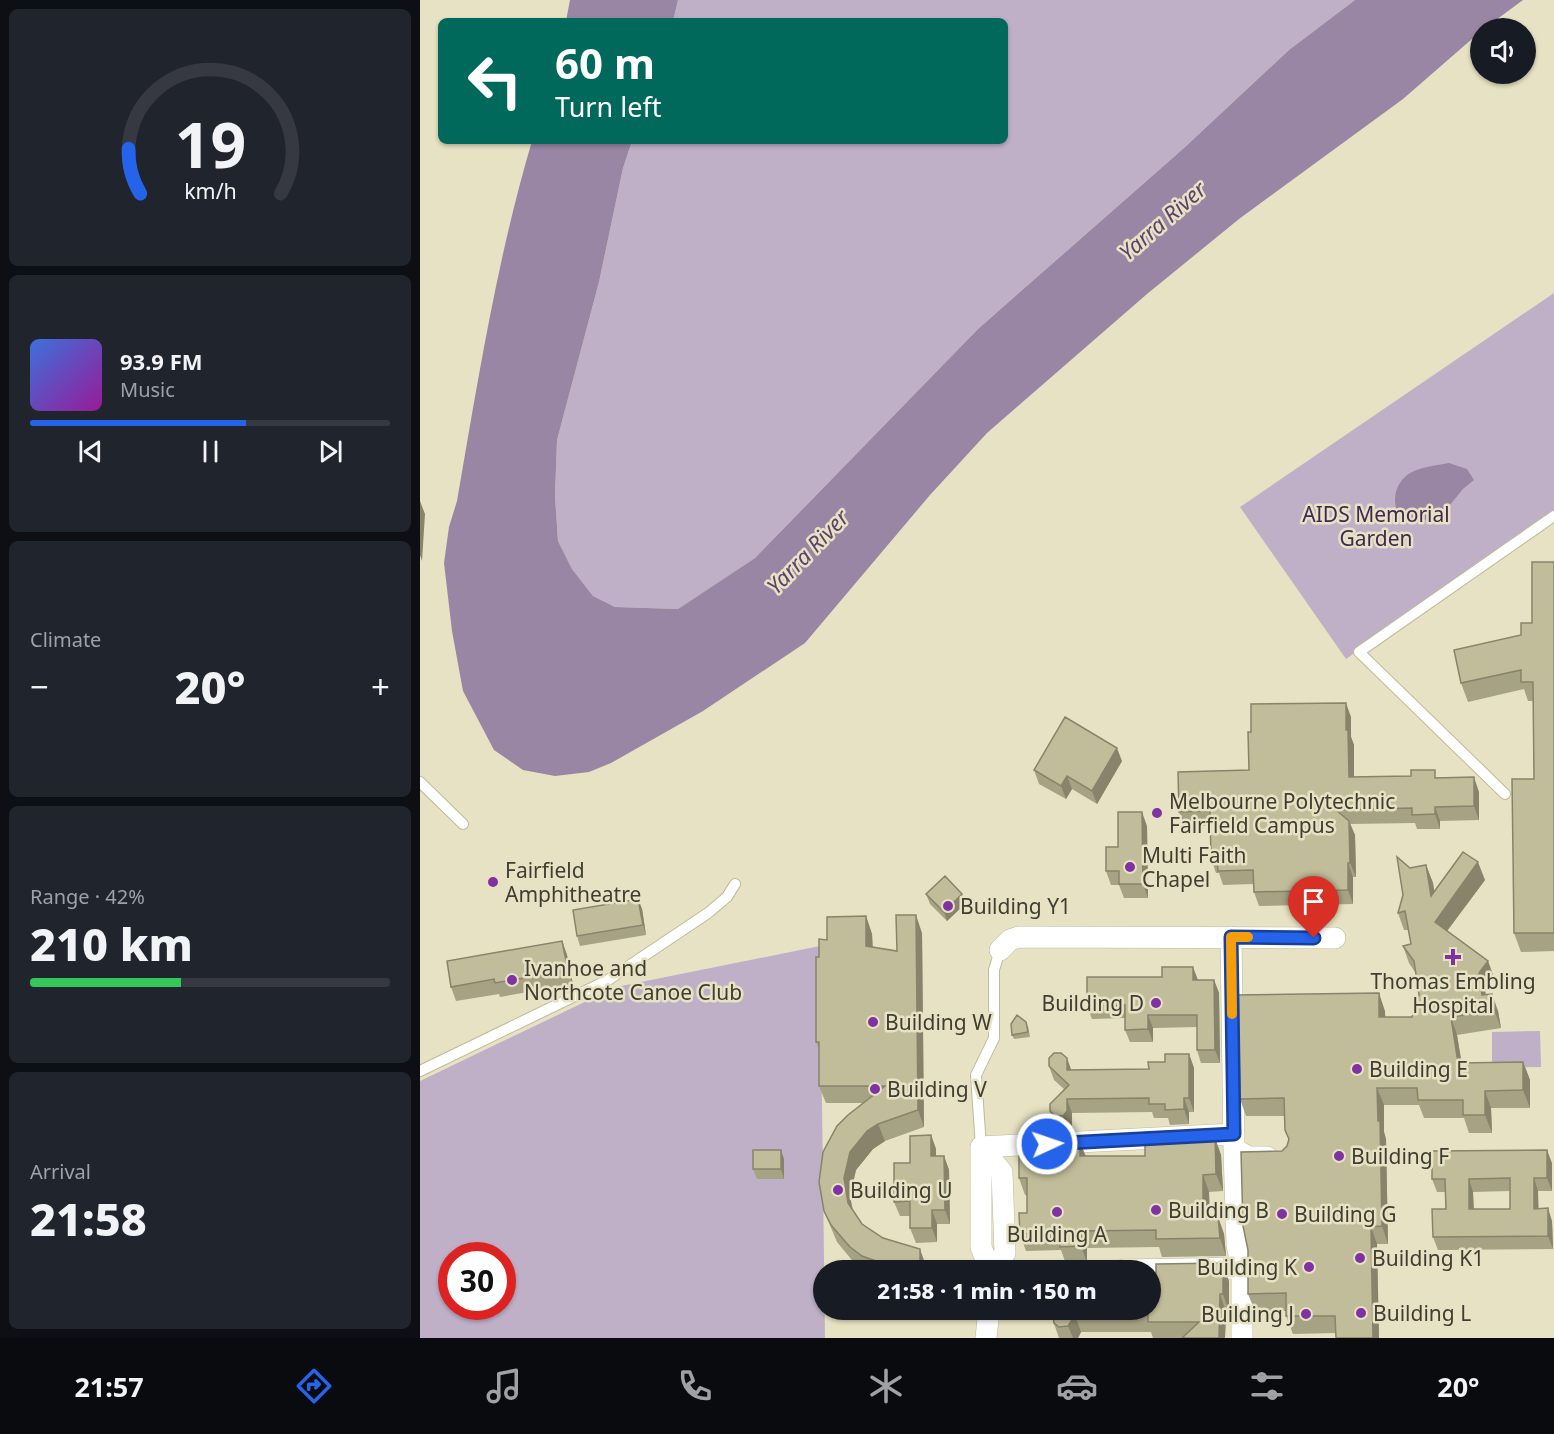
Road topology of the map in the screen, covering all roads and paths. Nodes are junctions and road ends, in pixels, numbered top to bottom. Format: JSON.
{"nodes":[{"id":1,"x":1554,"y":516,"type":"edge"},
{"id":2,"x":420,"y":782,"type":"edge"},
{"id":3,"x":1505,"y":794,"type":"dead end"},
{"id":4,"x":463,"y":824,"type":"dead end"},
{"id":5,"x":735,"y":884,"type":"dead end"},
{"id":6,"x":1231,"y":937,"type":"junction"},
{"id":7,"x":1335,"y":938,"type":"dead end"},
{"id":8,"x":1000,"y":950,"type":"joint"},
{"id":9,"x":420,"y":1071,"type":"edge"},
{"id":10,"x":1234,"y":1141,"type":"junction"},
{"id":11,"x":981,"y":1147,"type":"junction"},
{"id":12,"x":1283,"y":1157,"type":"edge"},
{"id":13,"x":1000,"y":1260,"type":"edge"},
{"id":14,"x":1242,"y":1268,"type":"junction"},
{"id":15,"x":1161,"y":1269,"type":"edge"},
{"id":16,"x":988,"y":1320,"type":"edge"},
{"id":17,"x":986,"y":1338,"type":"edge"},
{"id":18,"x":1242,"y":1338,"type":"edge"}],
"edges":[{"from":1,"to":3,"type":"lane"},
{"from":2,"to":4,"type":"lane"},
{"from":5,"to":9,"type":"lane"},
{"from":6,"to":7,"type":"street"},
{"from":6,"to":8,"type":"street"},
{"from":6,"to":10,"type":"street"},
{"from":8,"to":11,"type":"lane"},
{"from":10,"to":11,"type":"street"},
{"from":10,"to":12,"type":"street"},
{"from":10,"to":14,"type":"street"},
{"from":11,"to":13,"type":"street"},
{"from":14,"to":15,"type":"street"},
{"from":14,"to":18,"type":"street"},
{"from":16,"to":17,"type":"street"}]}
